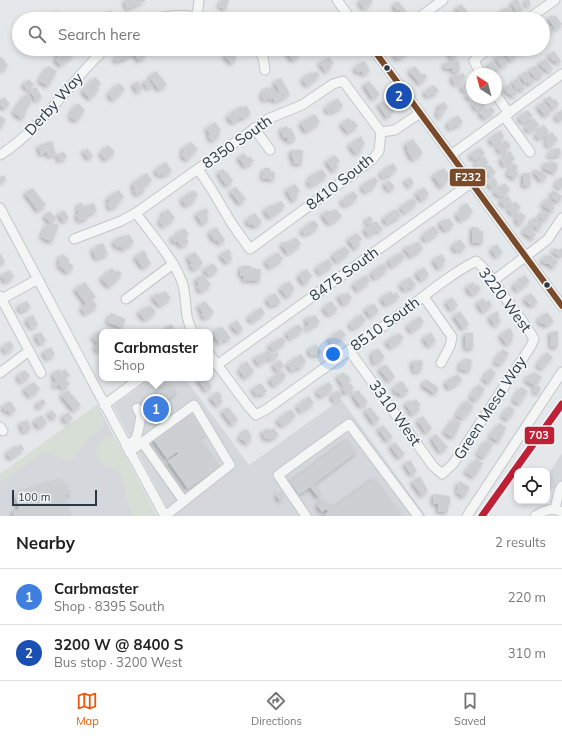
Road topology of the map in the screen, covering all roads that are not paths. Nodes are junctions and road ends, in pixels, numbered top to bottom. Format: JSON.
{"nodes":[{"id":1,"x":199,"y":0,"type":"edge"},
{"id":2,"x":337,"y":0,"type":"edge"},
{"id":3,"x":442,"y":0,"type":"edge"},
{"id":4,"x":554,"y":0,"type":"edge"},
{"id":5,"x":197,"y":12,"type":"edge"},
{"id":6,"x":346,"y":12,"type":"edge"},
{"id":7,"x":426,"y":12,"type":"edge"},
{"id":8,"x":538,"y":12,"type":"edge"},
{"id":9,"x":98,"y":56,"type":"edge"},
{"id":10,"x":262,"y":56,"type":"edge"},
{"id":11,"x":379,"y":56,"type":"edge"},
{"id":12,"x":479,"y":56,"type":"edge"},
{"id":13,"x":478,"y":68,"type":"edge"},
{"id":14,"x":265,"y":70,"type":"dead end"},
{"id":15,"x":561,"y":77,"type":"edge"},
{"id":16,"x":501,"y":104,"type":"edge"},
{"id":17,"x":420,"y":113,"type":"junction"},
{"id":18,"x":507,"y":114,"type":"junction"},
{"id":19,"x":254,"y":128,"type":"junction"},
{"id":20,"x":382,"y":132,"type":"junction"},
{"id":21,"x":270,"y":150,"type":"dead end"},
{"id":22,"x":530,"y":152,"type":"dead end"},
{"id":23,"x":0,"y":155,"type":"edge"},
{"id":24,"x":451,"y":155,"type":"junction"},
{"id":25,"x":198,"y":169,"type":"junction"},
{"id":26,"x":471,"y":182,"type":"junction"},
{"id":27,"x":0,"y":208,"type":"edge"},
{"id":28,"x":136,"y":213,"type":"junction"},
{"id":29,"x":562,"y":218,"type":"edge"},
{"id":30,"x":74,"y":239,"type":"dead end"},
{"id":31,"x":526,"y":256,"type":"junction"},
{"id":32,"x":476,"y":261,"type":"joint"},
{"id":33,"x":173,"y":264,"type":"junction"},
{"id":34,"x":38,"y":279,"type":"junction"},
{"id":35,"x":493,"y":281,"type":"junction"},
{"id":36,"x":424,"y":297,"type":"junction"},
{"id":37,"x":0,"y":298,"type":"edge"},
{"id":38,"x":126,"y":298,"type":"dead end"},
{"id":39,"x":562,"y":306,"type":"edge"},
{"id":40,"x":192,"y":329,"type":"edge"},
{"id":41,"x":534,"y":339,"type":"joint"},
{"id":42,"x":348,"y":350,"type":"junction"},
{"id":43,"x":29,"y":351,"type":"junction"},
{"id":44,"x":213,"y":359,"type":"edge"},
{"id":45,"x":441,"y":363,"type":"dead end"},
{"id":46,"x":217,"y":365,"type":"junction"},
{"id":47,"x":0,"y":372,"type":"edge"},
{"id":48,"x":562,"y":372,"type":"edge"},
{"id":49,"x":41,"y":373,"type":"dead end"},
{"id":50,"x":137,"y":381,"type":"edge"},
{"id":51,"x":104,"y":405,"type":"junction"},
{"id":52,"x":137,"y":408,"type":"dead end"},
{"id":53,"x":142,"y":442,"type":"junction"},
{"id":54,"x":128,"y":449,"type":"junction"},
{"id":55,"x":442,"y":474,"type":"joint"},
{"id":56,"x":562,"y":486,"type":"edge"},
{"id":57,"x":183,"y":500,"type":"junction"},
{"id":58,"x":558,"y":511,"type":"edge"},
{"id":59,"x":165,"y":516,"type":"edge"},
{"id":60,"x":306,"y":516,"type":"edge"},
{"id":61,"x":418,"y":516,"type":"edge"},
{"id":62,"x":467,"y":516,"type":"edge"},
{"id":63,"x":535,"y":516,"type":"edge"}],
"edges":[{"from":1,"to":5,"type":"street"},
{"from":2,"to":6,"type":"street"},
{"from":3,"to":7,"type":"street"},
{"from":4,"to":8,"type":"street"},
{"from":9,"to":23,"type":"street","name":"Derby Way"},
{"from":10,"to":14,"type":"street"},
{"from":11,"to":17,"type":"street"},
{"from":12,"to":13,"type":"street"},
{"from":15,"to":18,"type":"street"},
{"from":16,"to":18,"type":"street"},
{"from":17,"to":20,"type":"street"},
{"from":17,"to":24,"type":"street"},
{"from":18,"to":22,"type":"street"},
{"from":18,"to":24,"type":"street"},
{"from":19,"to":20,"type":"street","name":"8350 South"},
{"from":19,"to":21,"type":"street"},
{"from":19,"to":25,"type":"street","name":"8350 South"},
{"from":20,"to":25,"type":"street","name":"8410 South"},
{"from":24,"to":26,"type":"street"},
{"from":25,"to":28,"type":"street","name":"8350 South"},
{"from":26,"to":31,"type":"street"},
{"from":26,"to":46,"type":"street","name":"8475 South"},
{"from":27,"to":34,"type":"street"},
{"from":28,"to":30,"type":"street","name":"8350 South"},
{"from":28,"to":33,"type":"street"},
{"from":29,"to":31,"type":"street"},
{"from":31,"to":35,"type":"street"},
{"from":31,"to":39,"type":"street"},
{"from":32,"to":35,"type":"street","name":"3220 West"},
{"from":32,"to":36,"type":"street","name":"8510 South"},
{"from":33,"to":38,"type":"street"},
{"from":33,"to":40,"type":"street"},
{"from":34,"to":37,"type":"street"},
{"from":34,"to":51,"type":"street"},
{"from":35,"to":41,"type":"street","name":"3220 West"},
{"from":36,"to":42,"type":"street","name":"8510 South"},
{"from":36,"to":45,"type":"street"},
{"from":37,"to":43,"type":"street"},
{"from":41,"to":55,"type":"street","name":"Green Mesa Way"},
{"from":42,"to":46,"type":"street","name":"8510 South"},
{"from":42,"to":55,"type":"street","name":"3310 West"},
{"from":43,"to":47,"type":"street"},
{"from":43,"to":49,"type":"street"},
{"from":44,"to":46,"type":"street"},
{"from":48,"to":62,"type":"street"},
{"from":50,"to":51,"type":"street"},
{"from":51,"to":54,"type":"street"},
{"from":52,"to":54,"type":"street"},
{"from":53,"to":54,"type":"street"},
{"from":53,"to":57,"type":"street"},
{"from":53,"to":57,"type":"street"},
{"from":54,"to":59,"type":"street"},
{"from":56,"to":58,"type":"street"},
{"from":57,"to":59,"type":"street"},
{"from":58,"to":63,"type":"street"},
{"from":60,"to":61,"type":"street"}]}
